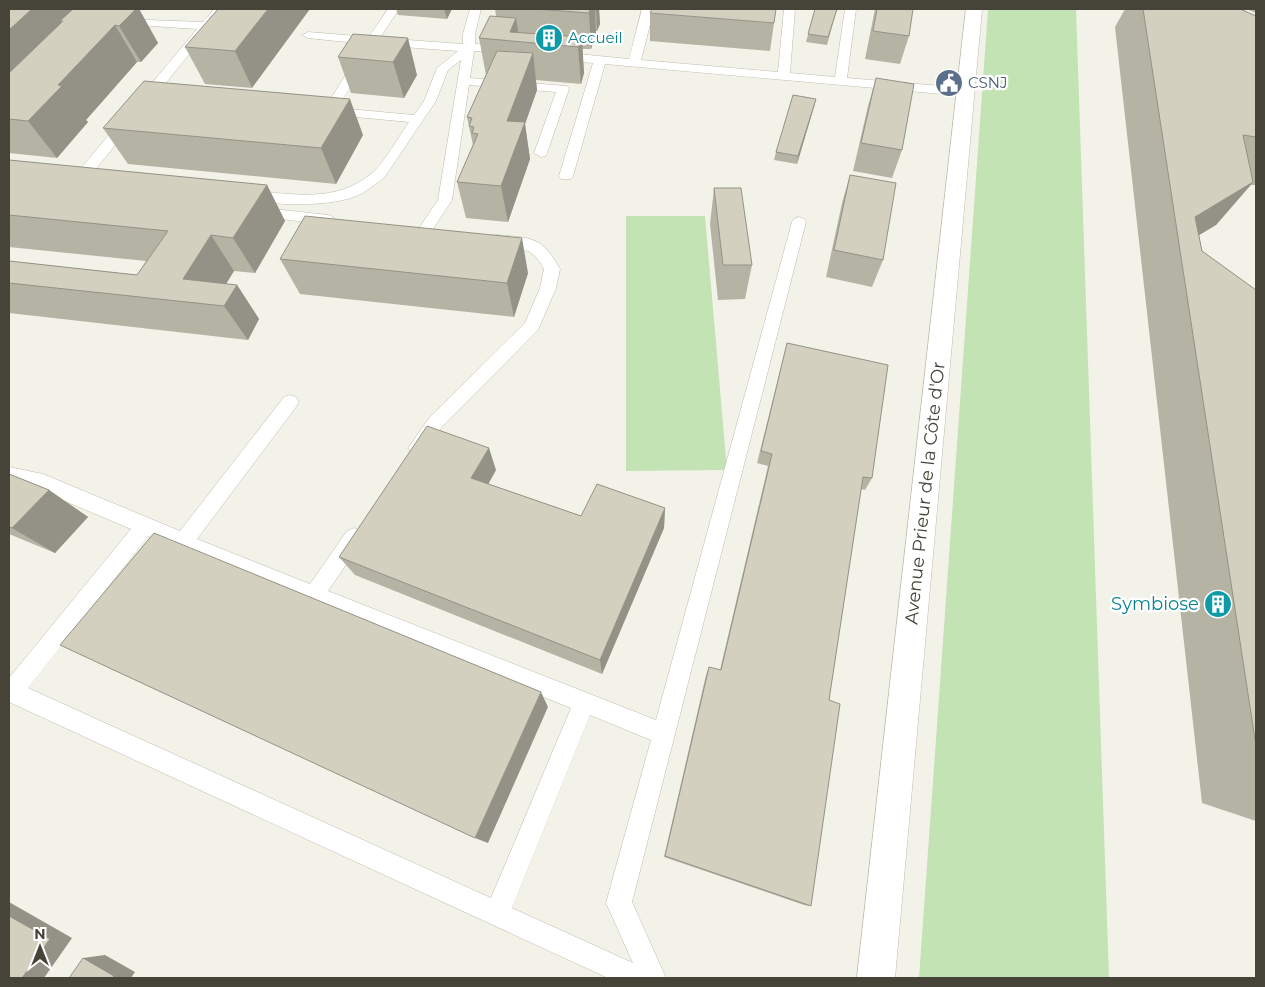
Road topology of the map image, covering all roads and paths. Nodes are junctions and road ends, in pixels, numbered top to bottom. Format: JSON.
{"nodes":[{"id":1,"x":220,"y":9,"type":"edge"},
{"id":2,"x":394,"y":9,"type":"edge"},
{"id":3,"x":476,"y":9,"type":"edge"},
{"id":4,"x":648,"y":9,"type":"edge"},
{"id":5,"x":790,"y":9,"type":"edge"},
{"id":6,"x":851,"y":9,"type":"edge"},
{"id":7,"x":974,"y":9,"type":"edge"},
{"id":8,"x":111,"y":20,"type":"edge"},
{"id":9,"x":205,"y":26,"type":"junction"},
{"id":10,"x":308,"y":35,"type":"dead end"},
{"id":11,"x":373,"y":41,"type":"junction"},
{"id":12,"x":469,"y":48,"type":"junction"},
{"id":13,"x":522,"y":50,"type":"edge"},
{"id":14,"x":548,"y":54,"type":"edge"},
{"id":15,"x":600,"y":60,"type":"junction"},
{"id":16,"x":634,"y":62,"type":"junction"},
{"id":17,"x":784,"y":76,"type":"junction"},
{"id":18,"x":464,"y":80,"type":"junction"},
{"id":19,"x":840,"y":81,"type":"junction"},
{"id":20,"x":965,"y":92,"type":"junction"},
{"id":21,"x":149,"y":95,"type":"junction"},
{"id":22,"x":168,"y":97,"type":"edge"},
{"id":23,"x":417,"y":119,"type":"junction"},
{"id":24,"x":541,"y":153,"type":"dead end"},
{"id":25,"x":54,"y":175,"type":"edge"},
{"id":26,"x":566,"y":176,"type":"dead end"},
{"id":27,"x":81,"y":178,"type":"junction"},
{"id":28,"x":100,"y":180,"type":"edge"},
{"id":29,"x":234,"y":194,"type":"edge"},
{"id":30,"x":237,"y":211,"type":"edge"},
{"id":31,"x":345,"y":222,"type":"edge"},
{"id":32,"x":799,"y":222,"type":"dead end"},
{"id":33,"x":408,"y":229,"type":"edge"},
{"id":34,"x":424,"y":231,"type":"junction"},
{"id":35,"x":443,"y":233,"type":"edge"},
{"id":36,"x":480,"y":238,"type":"edge"},
{"id":37,"x":290,"y":402,"type":"dead end"},
{"id":38,"x":406,"y":464,"type":"edge"},
{"id":39,"x":9,"y":475,"type":"edge"},
{"id":40,"x":366,"y":521,"type":"edge"},
{"id":41,"x":144,"y":527,"type":"junction"},
{"id":42,"x":182,"y":542,"type":"junction"},
{"id":43,"x":314,"y":594,"type":"junction"},
{"id":44,"x":10,"y":691,"type":"edge"},
{"id":45,"x":584,"y":702,"type":"junction"},
{"id":46,"x":664,"y":734,"type":"junction"},
{"id":47,"x":497,"y":914,"type":"junction"},
{"id":48,"x":637,"y":978,"type":"edge"},
{"id":49,"x":653,"y":978,"type":"edge"},
{"id":50,"x":876,"y":978,"type":"edge"}],
"edges":[{"from":1,"to":9,"type":"lane"},
{"from":2,"to":11,"type":"lane"},
{"from":3,"to":12,"type":"lane"},
{"from":4,"to":16,"type":"lane"},
{"from":5,"to":17,"type":"lane"},
{"from":6,"to":19,"type":"lane"},
{"from":7,"to":20,"type":"street","name":"Avenue Prieur de la Côte d'Or"},
{"from":8,"to":9,"type":"lane"},
{"from":9,"to":21,"type":"lane"},
{"from":10,"to":11,"type":"lane"},
{"from":11,"to":12,"type":"lane"},
{"from":11,"to":23,"type":"lane"},
{"from":12,"to":13,"type":"lane"},
{"from":12,"to":18,"type":"lane"},
{"from":12,"to":23,"type":"lane"},
{"from":14,"to":15,"type":"lane"},
{"from":15,"to":16,"type":"lane"},
{"from":15,"to":26,"type":"lane"},
{"from":16,"to":17,"type":"lane"},
{"from":17,"to":19,"type":"lane"},
{"from":18,"to":24,"type":"lane"},
{"from":18,"to":34,"type":"lane"},
{"from":19,"to":20,"type":"lane"},
{"from":20,"to":50,"type":"street","name":"Avenue Prieur de la Côte d'Or"},
{"from":21,"to":22,"type":"lane"},
{"from":21,"to":27,"type":"lane"},
{"from":23,"to":29,"type":"lane"},
{"from":25,"to":27,"type":"lane"},
{"from":27,"to":28,"type":"lane"},
{"from":30,"to":31,"type":"lane"},
{"from":32,"to":46,"type":"lane"},
{"from":33,"to":34,"type":"lane"},
{"from":34,"to":35,"type":"lane"},
{"from":36,"to":38,"type":"lane"},
{"from":37,"to":42,"type":"lane"},
{"from":39,"to":41,"type":"lane"},
{"from":40,"to":43,"type":"lane"},
{"from":41,"to":42,"type":"lane"},
{"from":41,"to":44,"type":"lane"},
{"from":42,"to":43,"type":"lane"},
{"from":43,"to":45,"type":"lane"},
{"from":44,"to":47,"type":"lane"},
{"from":45,"to":46,"type":"lane"},
{"from":45,"to":47,"type":"lane"},
{"from":46,"to":49,"type":"lane"},
{"from":47,"to":48,"type":"lane"}]}
